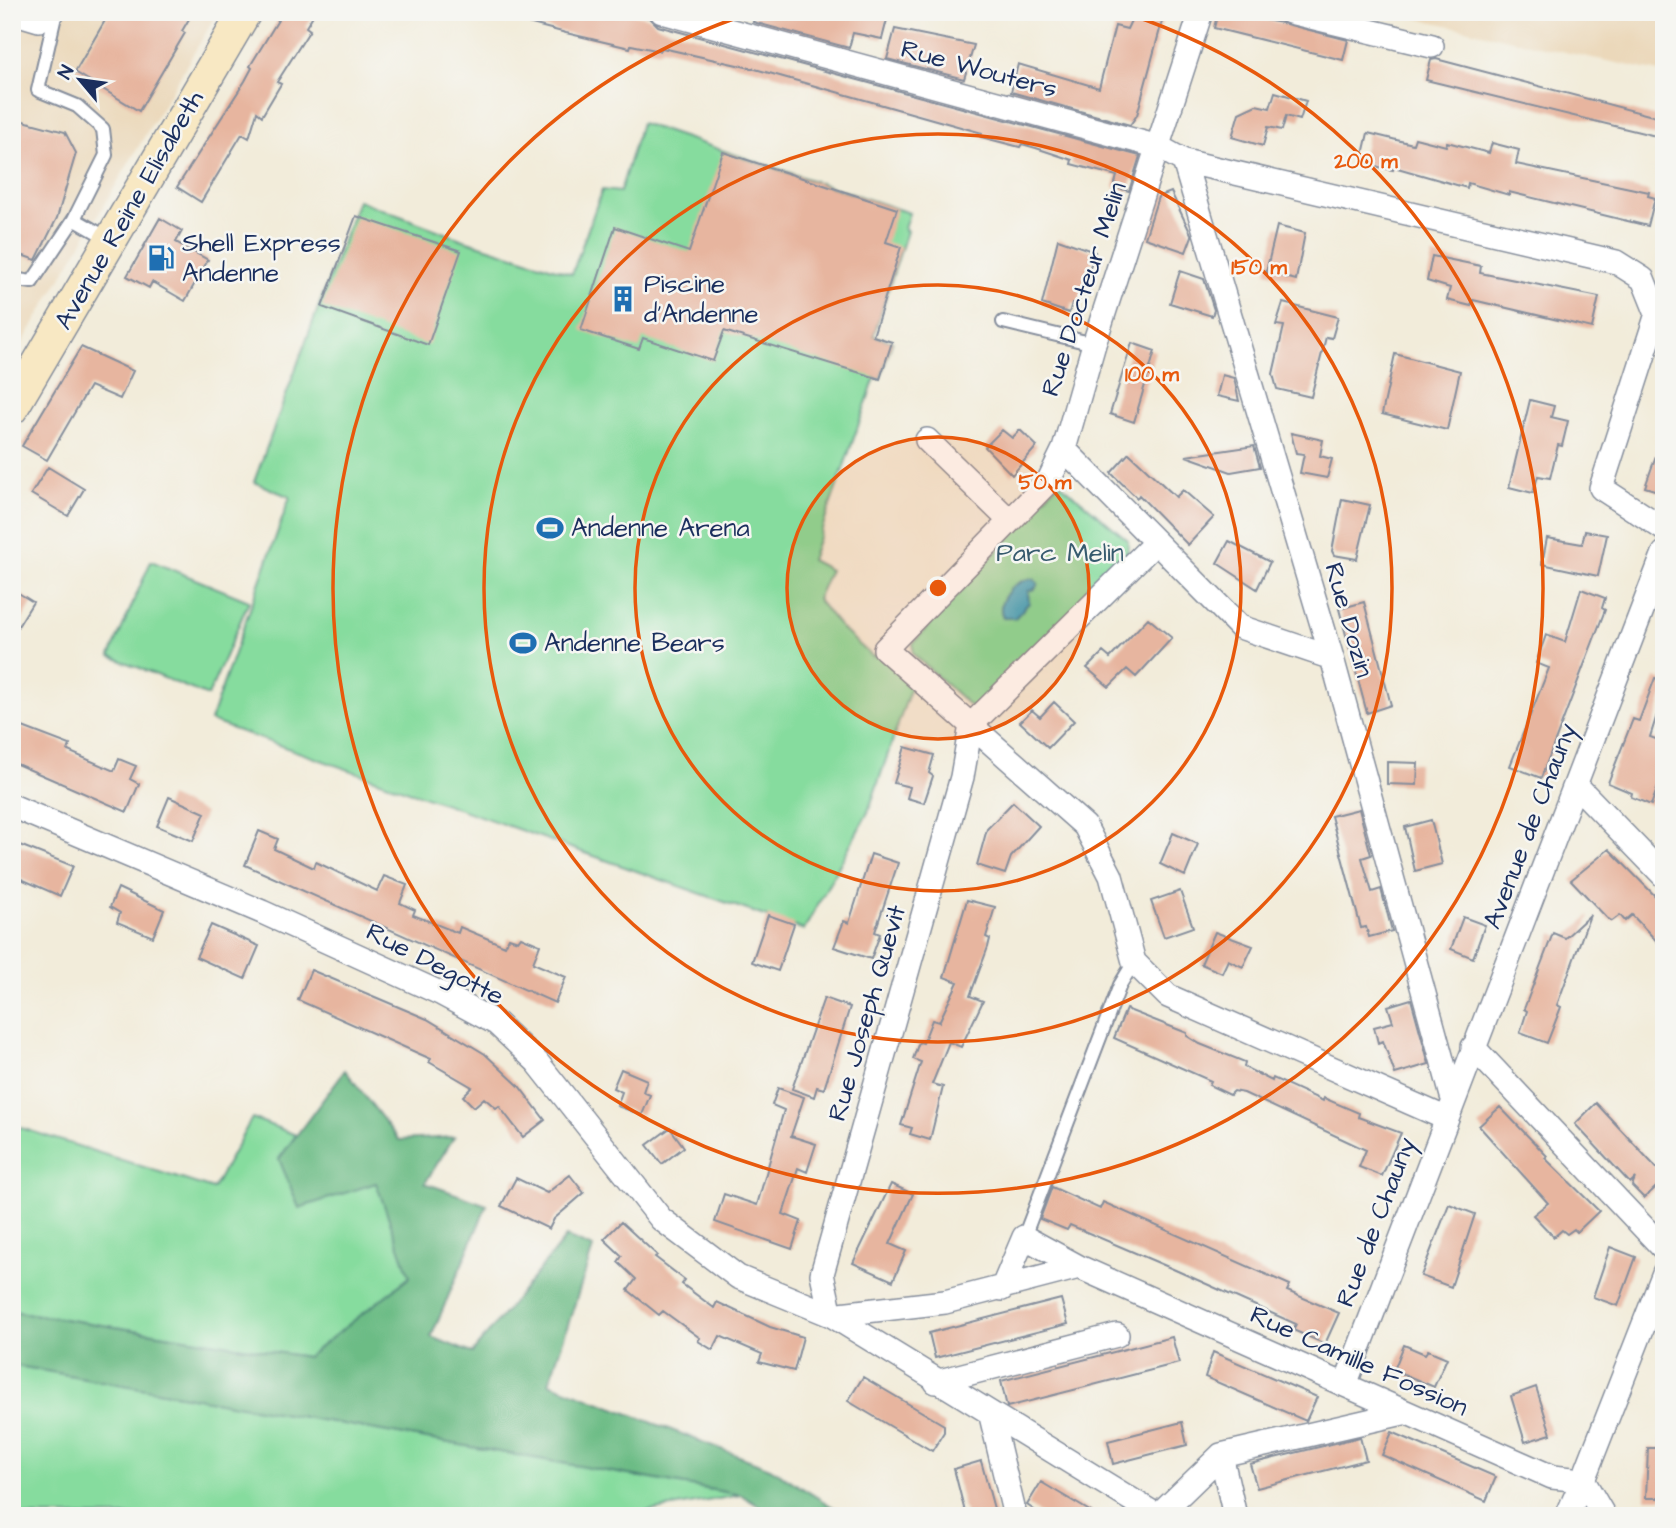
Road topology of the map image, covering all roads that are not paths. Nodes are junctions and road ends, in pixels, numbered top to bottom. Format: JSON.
{"nodes":[{"id":1,"x":12,"y":12,"type":"edge"},
{"id":2,"x":54,"y":12,"type":"edge"},
{"id":3,"x":245,"y":12,"type":"edge"},
{"id":4,"x":662,"y":12,"type":"edge"},
{"id":5,"x":1201,"y":12,"type":"edge"},
{"id":6,"x":1290,"y":12,"type":"edge"},
{"id":7,"x":1432,"y":46,"type":"dead end"},
{"id":8,"x":1159,"y":147,"type":"junction"},
{"id":9,"x":1184,"y":161,"type":"junction"},
{"id":10,"x":74,"y":219,"type":"junction"},
{"id":11,"x":111,"y":240,"type":"junction"},
{"id":12,"x":12,"y":279,"type":"edge"},
{"id":13,"x":1003,"y":322,"type":"dead end"},
{"id":14,"x":1094,"y":344,"type":"junction"},
{"id":15,"x":12,"y":408,"type":"edge"},
{"id":16,"x":927,"y":440,"type":"dead end"},
{"id":17,"x":1064,"y":449,"type":"junction"},
{"id":18,"x":1010,"y":521,"type":"junction"},
{"id":19,"x":1664,"y":528,"type":"edge"},
{"id":20,"x":1156,"y":542,"type":"junction"},
{"id":21,"x":1664,"y":553,"type":"edge"},
{"id":22,"x":1332,"y":658,"type":"junction"},
{"id":23,"x":971,"y":725,"type":"junction"},
{"id":24,"x":1576,"y":785,"type":"junction"},
{"id":25,"x":12,"y":806,"type":"edge"},
{"id":26,"x":1664,"y":876,"type":"edge"},
{"id":27,"x":1135,"y":962,"type":"junction"},
{"id":28,"x":1473,"y":1046,"type":"junction"},
{"id":29,"x":1449,"y":1107,"type":"junction"},
{"id":30,"x":1024,"y":1237,"type":"junction"},
{"id":31,"x":1664,"y":1249,"type":"edge"},
{"id":32,"x":1079,"y":1267,"type":"junction"},
{"id":33,"x":1664,"y":1273,"type":"edge"},
{"id":34,"x":1002,"y":1289,"type":"junction"},
{"id":35,"x":831,"y":1315,"type":"junction"},
{"id":36,"x":1116,"y":1335,"type":"dead end"},
{"id":37,"x":936,"y":1381,"type":"junction"},
{"id":38,"x":1345,"y":1385,"type":"junction"},
{"id":39,"x":1403,"y":1413,"type":"junction"},
{"id":40,"x":991,"y":1416,"type":"junction"},
{"id":41,"x":1221,"y":1455,"type":"junction"},
{"id":42,"x":1583,"y":1480,"type":"junction"},
{"id":43,"x":1562,"y":1514,"type":"edge"},
{"id":44,"x":1015,"y":1516,"type":"edge"},
{"id":45,"x":1158,"y":1516,"type":"edge"},
{"id":46,"x":1235,"y":1516,"type":"edge"},
{"id":47,"x":1604,"y":1516,"type":"edge"}],
"edges":[{"from":1,"to":2,"type":"street"},
{"from":2,"to":10,"type":"lane"},
{"from":3,"to":11,"type":"main road","name":"Avenue Reine Elisabeth"},
{"from":4,"to":8,"type":"street","name":"Rue Wouters"},
{"from":5,"to":8,"type":"street","name":"Rue Docteur Melin"},
{"from":6,"to":7,"type":"street"},
{"from":8,"to":9,"type":"street","name":"Rue Wouters"},
{"from":8,"to":14,"type":"street","name":"Rue Docteur Melin"},
{"from":9,"to":19,"type":"street","name":"Rue Wouters"},
{"from":9,"to":22,"type":"street","name":"Rue Dozin"},
{"from":10,"to":11,"type":"lane"},
{"from":10,"to":12,"type":"lane"},
{"from":11,"to":15,"type":"main road","name":"Avenue Reine Elisabeth"},
{"from":13,"to":14,"type":"lane"},
{"from":14,"to":17,"type":"street","name":"Rue Docteur Melin"},
{"from":16,"to":18,"type":"street"},
{"from":17,"to":18,"type":"street","name":"Rue Docteur Melin"},
{"from":17,"to":20,"type":"street"},
{"from":18,"to":23,"type":"street","name":"Rue Docteur Melin"},
{"from":20,"to":22,"type":"street"},
{"from":20,"to":23,"type":"street"},
{"from":21,"to":24,"type":"street","name":"Avenue de Chauny"},
{"from":22,"to":29,"type":"street","name":"Rue Dozin"},
{"from":23,"to":27,"type":"street"},
{"from":23,"to":35,"type":"street","name":"Rue Joseph Quevit"},
{"from":24,"to":26,"type":"street"},
{"from":24,"to":28,"type":"street","name":"Avenue de Chauny"},
{"from":25,"to":35,"type":"street","name":"Rue Degotte"},
{"from":27,"to":29,"type":"street"},
{"from":27,"to":30,"type":"lane"},
{"from":28,"to":29,"type":"street","name":"Avenue de Chauny"},
{"from":28,"to":31,"type":"street"},
{"from":29,"to":38,"type":"street","name":"Rue de Chauny"},
{"from":30,"to":32,"type":"street","name":"Rue Camille Fossion"},
{"from":30,"to":34,"type":"street"},
{"from":32,"to":34,"type":"street"},
{"from":32,"to":38,"type":"street","name":"Rue Camille Fossion"},
{"from":33,"to":42,"type":"street"},
{"from":34,"to":35,"type":"street"},
{"from":35,"to":37,"type":"street","name":"Rue Degotte"},
{"from":36,"to":37,"type":"street"},
{"from":37,"to":40,"type":"street","name":"Rue Degotte"},
{"from":38,"to":39,"type":"street","name":"Rue Camille Fossion"},
{"from":39,"to":41,"type":"street"},
{"from":39,"to":42,"type":"street","name":"Rue Camille Fossion"},
{"from":40,"to":44,"type":"street"},
{"from":40,"to":45,"type":"street","name":"Rue Degotte"},
{"from":41,"to":45,"type":"street"},
{"from":41,"to":46,"type":"street"},
{"from":42,"to":43,"type":"street"},
{"from":42,"to":47,"type":"street"}]}
